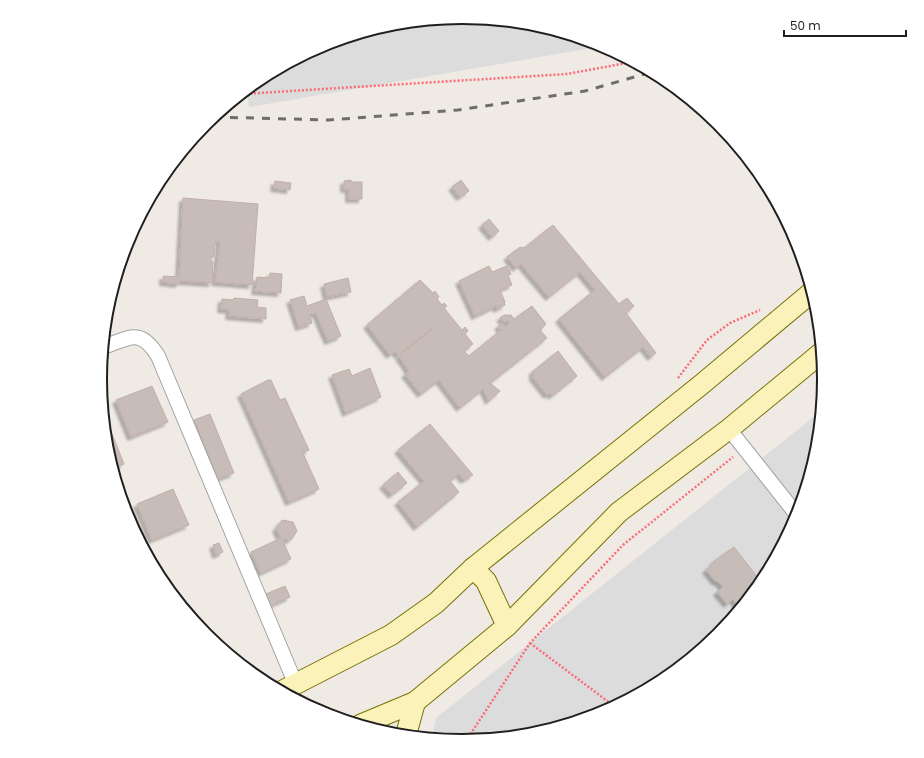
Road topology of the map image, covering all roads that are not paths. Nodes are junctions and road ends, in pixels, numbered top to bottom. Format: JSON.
{"nodes":[{"id":1,"x":807,"y":296,"type":"edge"},
{"id":2,"x":109,"y":345,"type":"edge"},
{"id":3,"x":816,"y":357,"type":"edge"},
{"id":4,"x":729,"y":429,"type":"junction"},
{"id":5,"x":792,"y":509,"type":"edge"},
{"id":6,"x":473,"y":568,"type":"junction"},
{"id":7,"x":507,"y":626,"type":"junction"},
{"id":8,"x":289,"y":688,"type":"edge"},
{"id":9,"x":415,"y":702,"type":"junction"},
{"id":10,"x":367,"y":721,"type":"edge"},
{"id":11,"x":407,"y":730,"type":"edge"}],
"edges":[{"from":1,"to":6,"type":"main road"},
{"from":2,"to":8,"type":"street"},
{"from":3,"to":4,"type":"main road"},
{"from":4,"to":5,"type":"street"},
{"from":4,"to":7,"type":"main road"},
{"from":6,"to":7,"type":"main road"},
{"from":6,"to":8,"type":"main road"},
{"from":7,"to":9,"type":"main road"},
{"from":9,"to":10,"type":"main road"},
{"from":9,"to":11,"type":"main road"}]}
